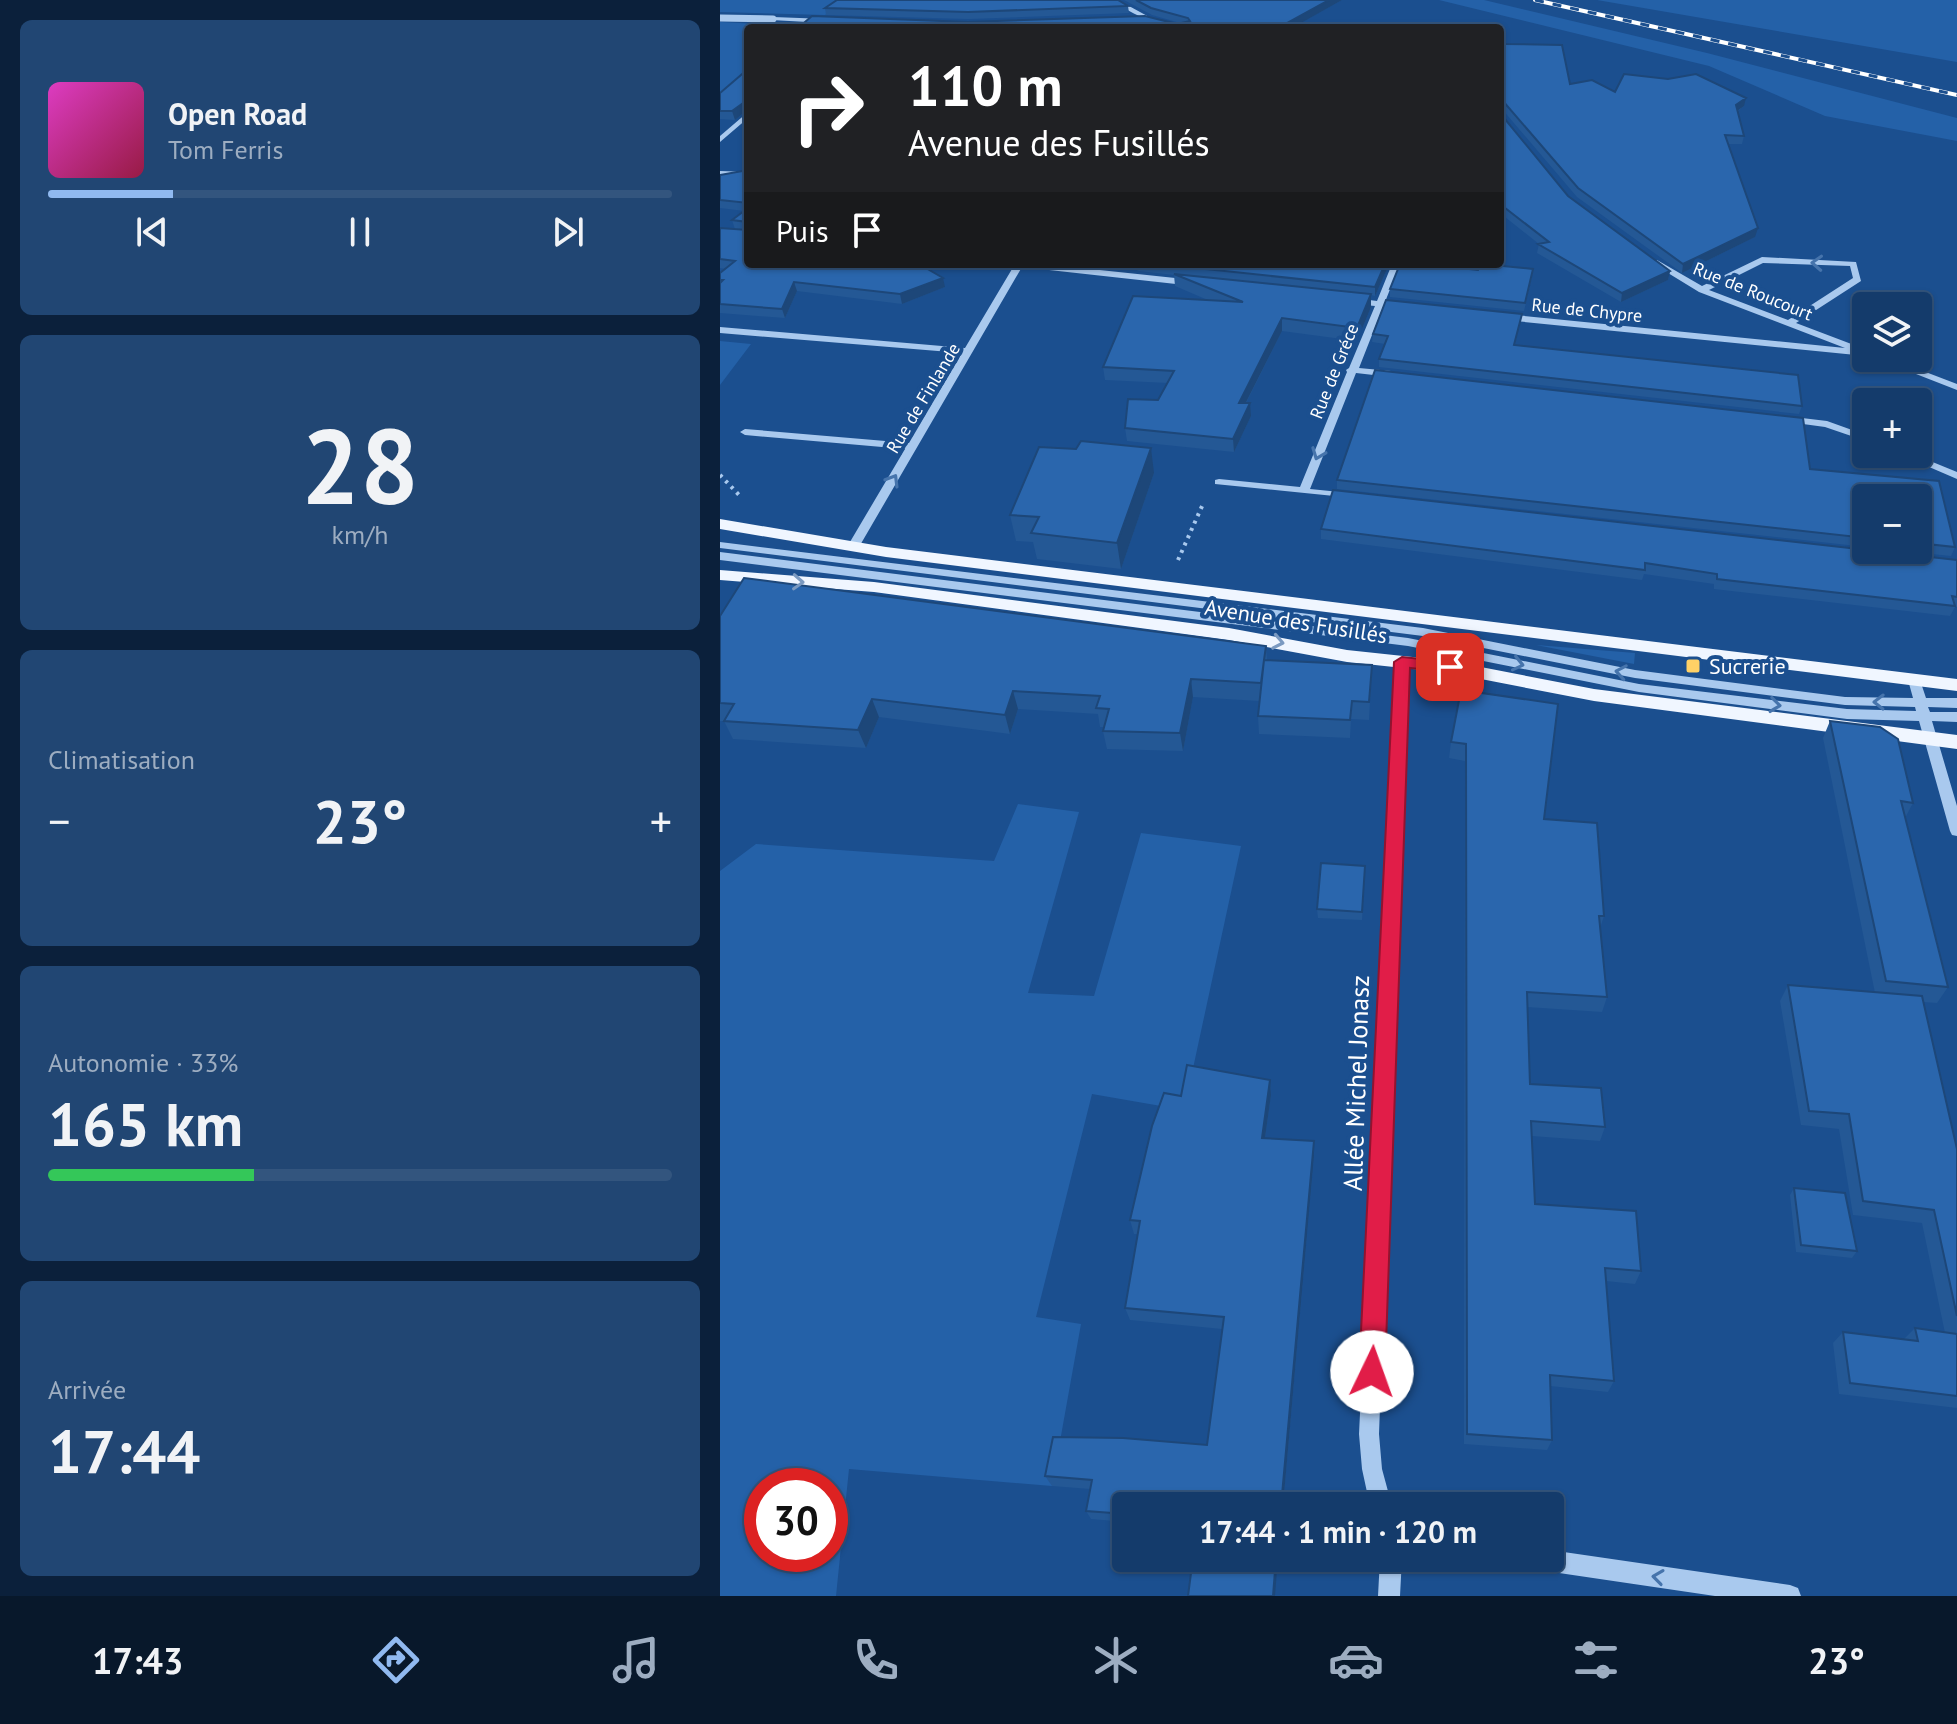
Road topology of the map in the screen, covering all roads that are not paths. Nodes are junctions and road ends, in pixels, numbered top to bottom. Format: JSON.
{"nodes":[{"id":1,"x":1114,"y":0,"type":"edge"},
{"id":2,"x":720,"y":18,"type":"edge"},
{"id":3,"x":1146,"y":18,"type":"junction"},
{"id":4,"x":1128,"y":19,"type":"edge"},
{"id":5,"x":836,"y":21,"type":"edge"},
{"id":6,"x":1157,"y":24,"type":"edge"},
{"id":7,"x":744,"y":118,"type":"edge"},
{"id":8,"x":720,"y":140,"type":"edge"},
{"id":9,"x":720,"y":173,"type":"edge"},
{"id":10,"x":744,"y":174,"type":"edge"},
{"id":11,"x":1640,"y":252,"type":"edge"},
{"id":12,"x":1017,"y":268,"type":"edge"},
{"id":13,"x":1056,"y":268,"type":"edge"},
{"id":14,"x":1394,"y":268,"type":"edge"},
{"id":15,"x":1211,"y":285,"type":"edge"},
{"id":16,"x":1702,"y":290,"type":"junction"},
{"id":17,"x":1349,"y":301,"type":"edge"},
{"id":18,"x":1379,"y":304,"type":"junction"},
{"id":19,"x":1411,"y":307,"type":"edge"},
{"id":20,"x":1489,"y":316,"type":"edge"},
{"id":21,"x":1789,"y":323,"type":"junction"},
{"id":22,"x":720,"y":330,"type":"edge"},
{"id":23,"x":1852,"y":348,"type":"edge"},
{"id":24,"x":969,"y":351,"type":"junction"},
{"id":25,"x":1852,"y":352,"type":"edge"},
{"id":26,"x":1351,"y":370,"type":"junction"},
{"id":27,"x":1917,"y":372,"type":"edge"},
{"id":28,"x":1398,"y":375,"type":"edge"},
{"id":29,"x":1957,"y":387,"type":"edge"},
{"id":30,"x":1767,"y":417,"type":"edge"},
{"id":31,"x":745,"y":432,"type":"dead end"},
{"id":32,"x":1852,"y":433,"type":"edge"},
{"id":33,"x":913,"y":447,"type":"junction"},
{"id":34,"x":1932,"y":466,"type":"edge"},
{"id":35,"x":1957,"y":476,"type":"edge"},
{"id":36,"x":1219,"y":482,"type":"road end"},
{"id":37,"x":1304,"y":491,"type":"junction"},
{"id":38,"x":1366,"y":498,"type":"edge"},
{"id":39,"x":720,"y":524,"type":"edge"},
{"id":40,"x":720,"y":545,"type":"edge"},
{"id":41,"x":853,"y":547,"type":"junction"},
{"id":42,"x":720,"y":556,"type":"edge"},
{"id":43,"x":720,"y":575,"type":"edge"},
{"id":44,"x":1402,"y":662,"type":"junction"},
{"id":45,"x":1914,"y":680,"type":"junction"},
{"id":46,"x":1957,"y":685,"type":"edge"},
{"id":47,"x":1957,"y":703,"type":"edge"},
{"id":48,"x":1923,"y":710,"type":"junction"},
{"id":49,"x":1957,"y":717,"type":"edge"},
{"id":50,"x":1930,"y":738,"type":"junction"},
{"id":51,"x":1957,"y":742,"type":"edge"},
{"id":52,"x":1957,"y":831,"type":"edge"},
{"id":53,"x":1378,"y":1492,"type":"edge"},
{"id":54,"x":1564,"y":1563,"type":"edge"},
{"id":55,"x":1390,"y":1572,"type":"edge"},
{"id":56,"x":1389,"y":1596,"type":"edge"},
{"id":57,"x":1790,"y":1596,"type":"edge"}],
"edges":[{"from":1,"to":3,"type":"street"},
{"from":2,"to":5,"type":"street","bridge":true},
{"from":3,"to":4,"type":"street"},
{"from":3,"to":6,"type":"street"},
{"from":7,"to":8,"type":"street"},
{"from":9,"to":10,"type":"street"},
{"from":11,"to":16,"type":"street","name":"Rue de Roucourt"},
{"from":12,"to":24,"type":"street","name":"Rue de Finlande"},
{"from":13,"to":15,"type":"street"},
{"from":14,"to":18,"type":"street","name":"Rue de Gréce"},
{"from":16,"to":21,"type":"street","name":"Rue de Roucourt"},
{"from":21,"to":16,"type":"street","one_way":true},
{"from":17,"to":18,"type":"street"},
{"from":18,"to":19,"type":"street"},
{"from":18,"to":26,"type":"street","name":"Rue de Gréce"},
{"from":20,"to":25,"type":"street","name":"Rue de Chypre"},
{"from":21,"to":23,"type":"street","name":"Rue de Roucourt"},
{"from":22,"to":24,"type":"street"},
{"from":24,"to":33,"type":"street","name":"Rue de Finlande"},
{"from":26,"to":28,"type":"street"},
{"from":26,"to":37,"type":"street","name":"Rue de Gréce","one_way":true},
{"from":27,"to":29,"type":"street"},
{"from":30,"to":32,"type":"street"},
{"from":31,"to":33,"type":"street"},
{"from":41,"to":33,"type":"street","name":"Rue de Finlande","one_way":true},
{"from":34,"to":35,"type":"street"},
{"from":36,"to":37,"type":"street"},
{"from":37,"to":38,"type":"street"},
{"from":39,"to":41,"type":"main road","name":"Avenue des Fusillés"},
{"from":48,"to":40,"type":"street","one_way":true},
{"from":41,"to":45,"type":"main road","name":"Avenue des Fusillés"},
{"from":42,"to":48,"type":"street","one_way":true},
{"from":43,"to":44,"type":"main road","name":"Avenue des Fusillés","one_way":true},
{"from":44,"to":50,"type":"main road","name":"Avenue des Fusillés"},
{"from":44,"to":53,"type":"street","name":"Allée Michel Jonasz"},
{"from":45,"to":46,"type":"main road","name":"Avenue des Fusillés"},
{"from":45,"to":48,"type":"street"},
{"from":47,"to":48,"type":"street"},
{"from":48,"to":49,"type":"street"},
{"from":48,"to":50,"type":"street"},
{"from":50,"to":51,"type":"main road","name":"Avenue des Fusillés"},
{"from":50,"to":52,"type":"street"},
{"from":57,"to":54,"type":"street","one_way":true},
{"from":55,"to":56,"type":"street"}]}
